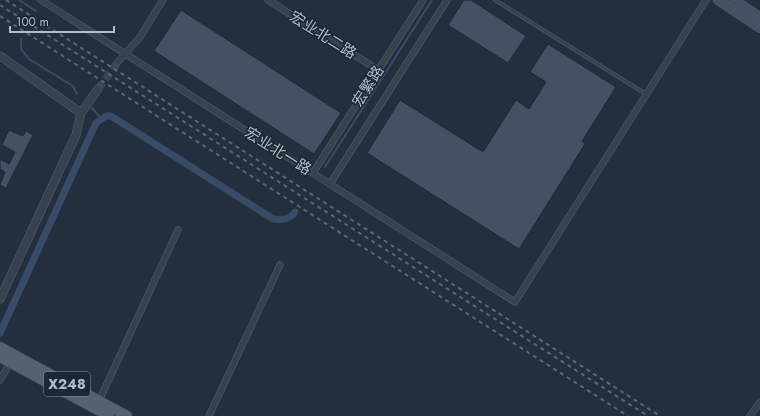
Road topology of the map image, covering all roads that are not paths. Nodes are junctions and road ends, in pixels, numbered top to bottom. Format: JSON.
{"nodes":[{"id":1,"x":41,"y":0,"type":"edge"},
{"id":2,"x":163,"y":0,"type":"edge"},
{"id":3,"x":268,"y":0,"type":"edge"},
{"id":4,"x":423,"y":0,"type":"edge"},
{"id":5,"x":447,"y":0,"type":"edge"},
{"id":6,"x":495,"y":0,"type":"edge"},
{"id":7,"x":706,"y":0,"type":"edge"},
{"id":8,"x":718,"y":0,"type":"edge"},
{"id":9,"x":734,"y":0,"type":"edge"},
{"id":10,"x":760,"y":17,"type":"edge"},
{"id":11,"x":760,"y":28,"type":"edge"},
{"id":12,"x":125,"y":54,"type":"junction"},
{"id":13,"x":0,"y":56,"type":"edge"},
{"id":14,"x":118,"y":62,"type":"tunnel mouth"},
{"id":15,"x":378,"y":70,"type":"junction"},
{"id":16,"x":98,"y":89,"type":"tunnel mouth"},
{"id":17,"x":646,"y":94,"type":"junction"},
{"id":18,"x":81,"y":113,"type":"junction"},
{"id":19,"x":313,"y":173,"type":"junction"},
{"id":20,"x":330,"y":184,"type":"junction"},
{"id":21,"x":178,"y":230,"type":"dead end"},
{"id":22,"x":280,"y":265,"type":"dead end"},
{"id":23,"x":0,"y":299,"type":"edge"},
{"id":24,"x":4,"y":356,"type":"edge"},
{"id":25,"x":0,"y":380,"type":"edge"},
{"id":26,"x":99,"y":401,"type":"junction"},
{"id":27,"x":760,"y":402,"type":"edge"},
{"id":28,"x":109,"y":416,"type":"edge"},
{"id":29,"x":127,"y":416,"type":"edge"},
{"id":30,"x":209,"y":416,"type":"edge"},
{"id":31,"x":750,"y":416,"type":"edge"}],
"edges":[{"from":1,"to":12,"type":"street","name":"宏业北一路"},
{"from":2,"to":12,"type":"street"},
{"from":3,"to":15,"type":"street","name":"宏业北二路"},
{"from":4,"to":15,"type":"street","name":"宏繁路"},
{"from":5,"to":20,"type":"street"},
{"from":6,"to":17,"type":"lane"},
{"from":7,"to":17,"type":"street"},
{"from":8,"to":11,"type":"main road"},
{"from":9,"to":10,"type":"main road"},
{"from":12,"to":14,"type":"street"},
{"from":12,"to":19,"type":"street","name":"宏业北一路"},
{"from":13,"to":18,"type":"street"},
{"from":15,"to":19,"type":"street","name":"宏繁路"},
{"from":16,"to":18,"type":"street"},
{"from":17,"to":20,"type":"street","name":"宏业北一路"},
{"from":18,"to":23,"type":"street"},
{"from":19,"to":20,"type":"street","name":"宏业北一路"},
{"from":21,"to":26,"type":"street"},
{"from":22,"to":30,"type":"street"},
{"from":24,"to":25,"type":"street"},
{"from":24,"to":26,"type":"main road","number":"X248"},
{"from":24,"to":28,"type":"main road","number":"X248"},
{"from":26,"to":29,"type":"main road","number":"X248"},
{"from":27,"to":31,"type":"street"}]}
